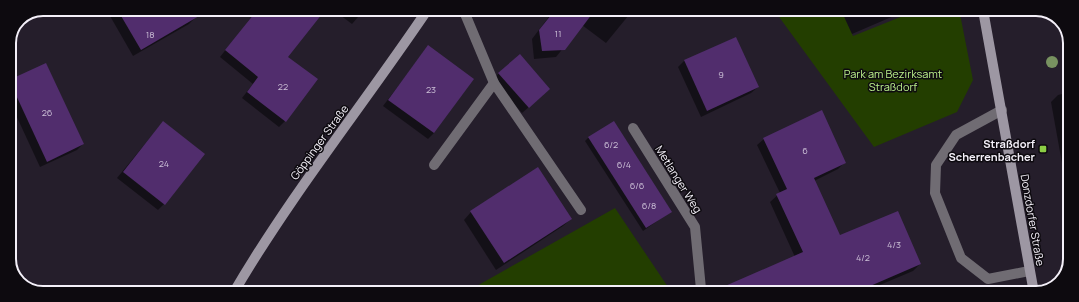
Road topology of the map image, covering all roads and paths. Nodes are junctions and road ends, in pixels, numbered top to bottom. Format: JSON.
{"nodes":[{"id":1,"x":423,"y":16,"type":"edge"},
{"id":2,"x":466,"y":16,"type":"edge"},
{"id":3,"x":984,"y":16,"type":"edge"},
{"id":4,"x":494,"y":83,"type":"junction"},
{"id":5,"x":1002,"y":110,"type":"junction"},
{"id":6,"x":633,"y":128,"type":"dead end"},
{"id":7,"x":434,"y":165,"type":"dead end"},
{"id":8,"x":581,"y":210,"type":"dead end"},
{"id":9,"x":1029,"y":271,"type":"junction"},
{"id":10,"x":238,"y":286,"type":"edge"},
{"id":11,"x":700,"y":286,"type":"edge"},
{"id":12,"x":1032,"y":286,"type":"edge"}],
"edges":[{"from":1,"to":10,"type":"main road","name":"Göppinger Straße"},
{"from":2,"to":4,"type":"lane"},
{"from":3,"to":5,"type":"main road","name":"Donzdorfer Straße"},
{"from":4,"to":7,"type":"lane"},
{"from":4,"to":8,"type":"lane"},
{"from":5,"to":9,"type":"main road","name":"Donzdorfer Straße"},
{"from":5,"to":9,"type":"lane"},
{"from":6,"to":11,"type":"lane","name":"Metlanger Weg"},
{"from":9,"to":12,"type":"main road","name":"Donzdorfer Straße"}]}
